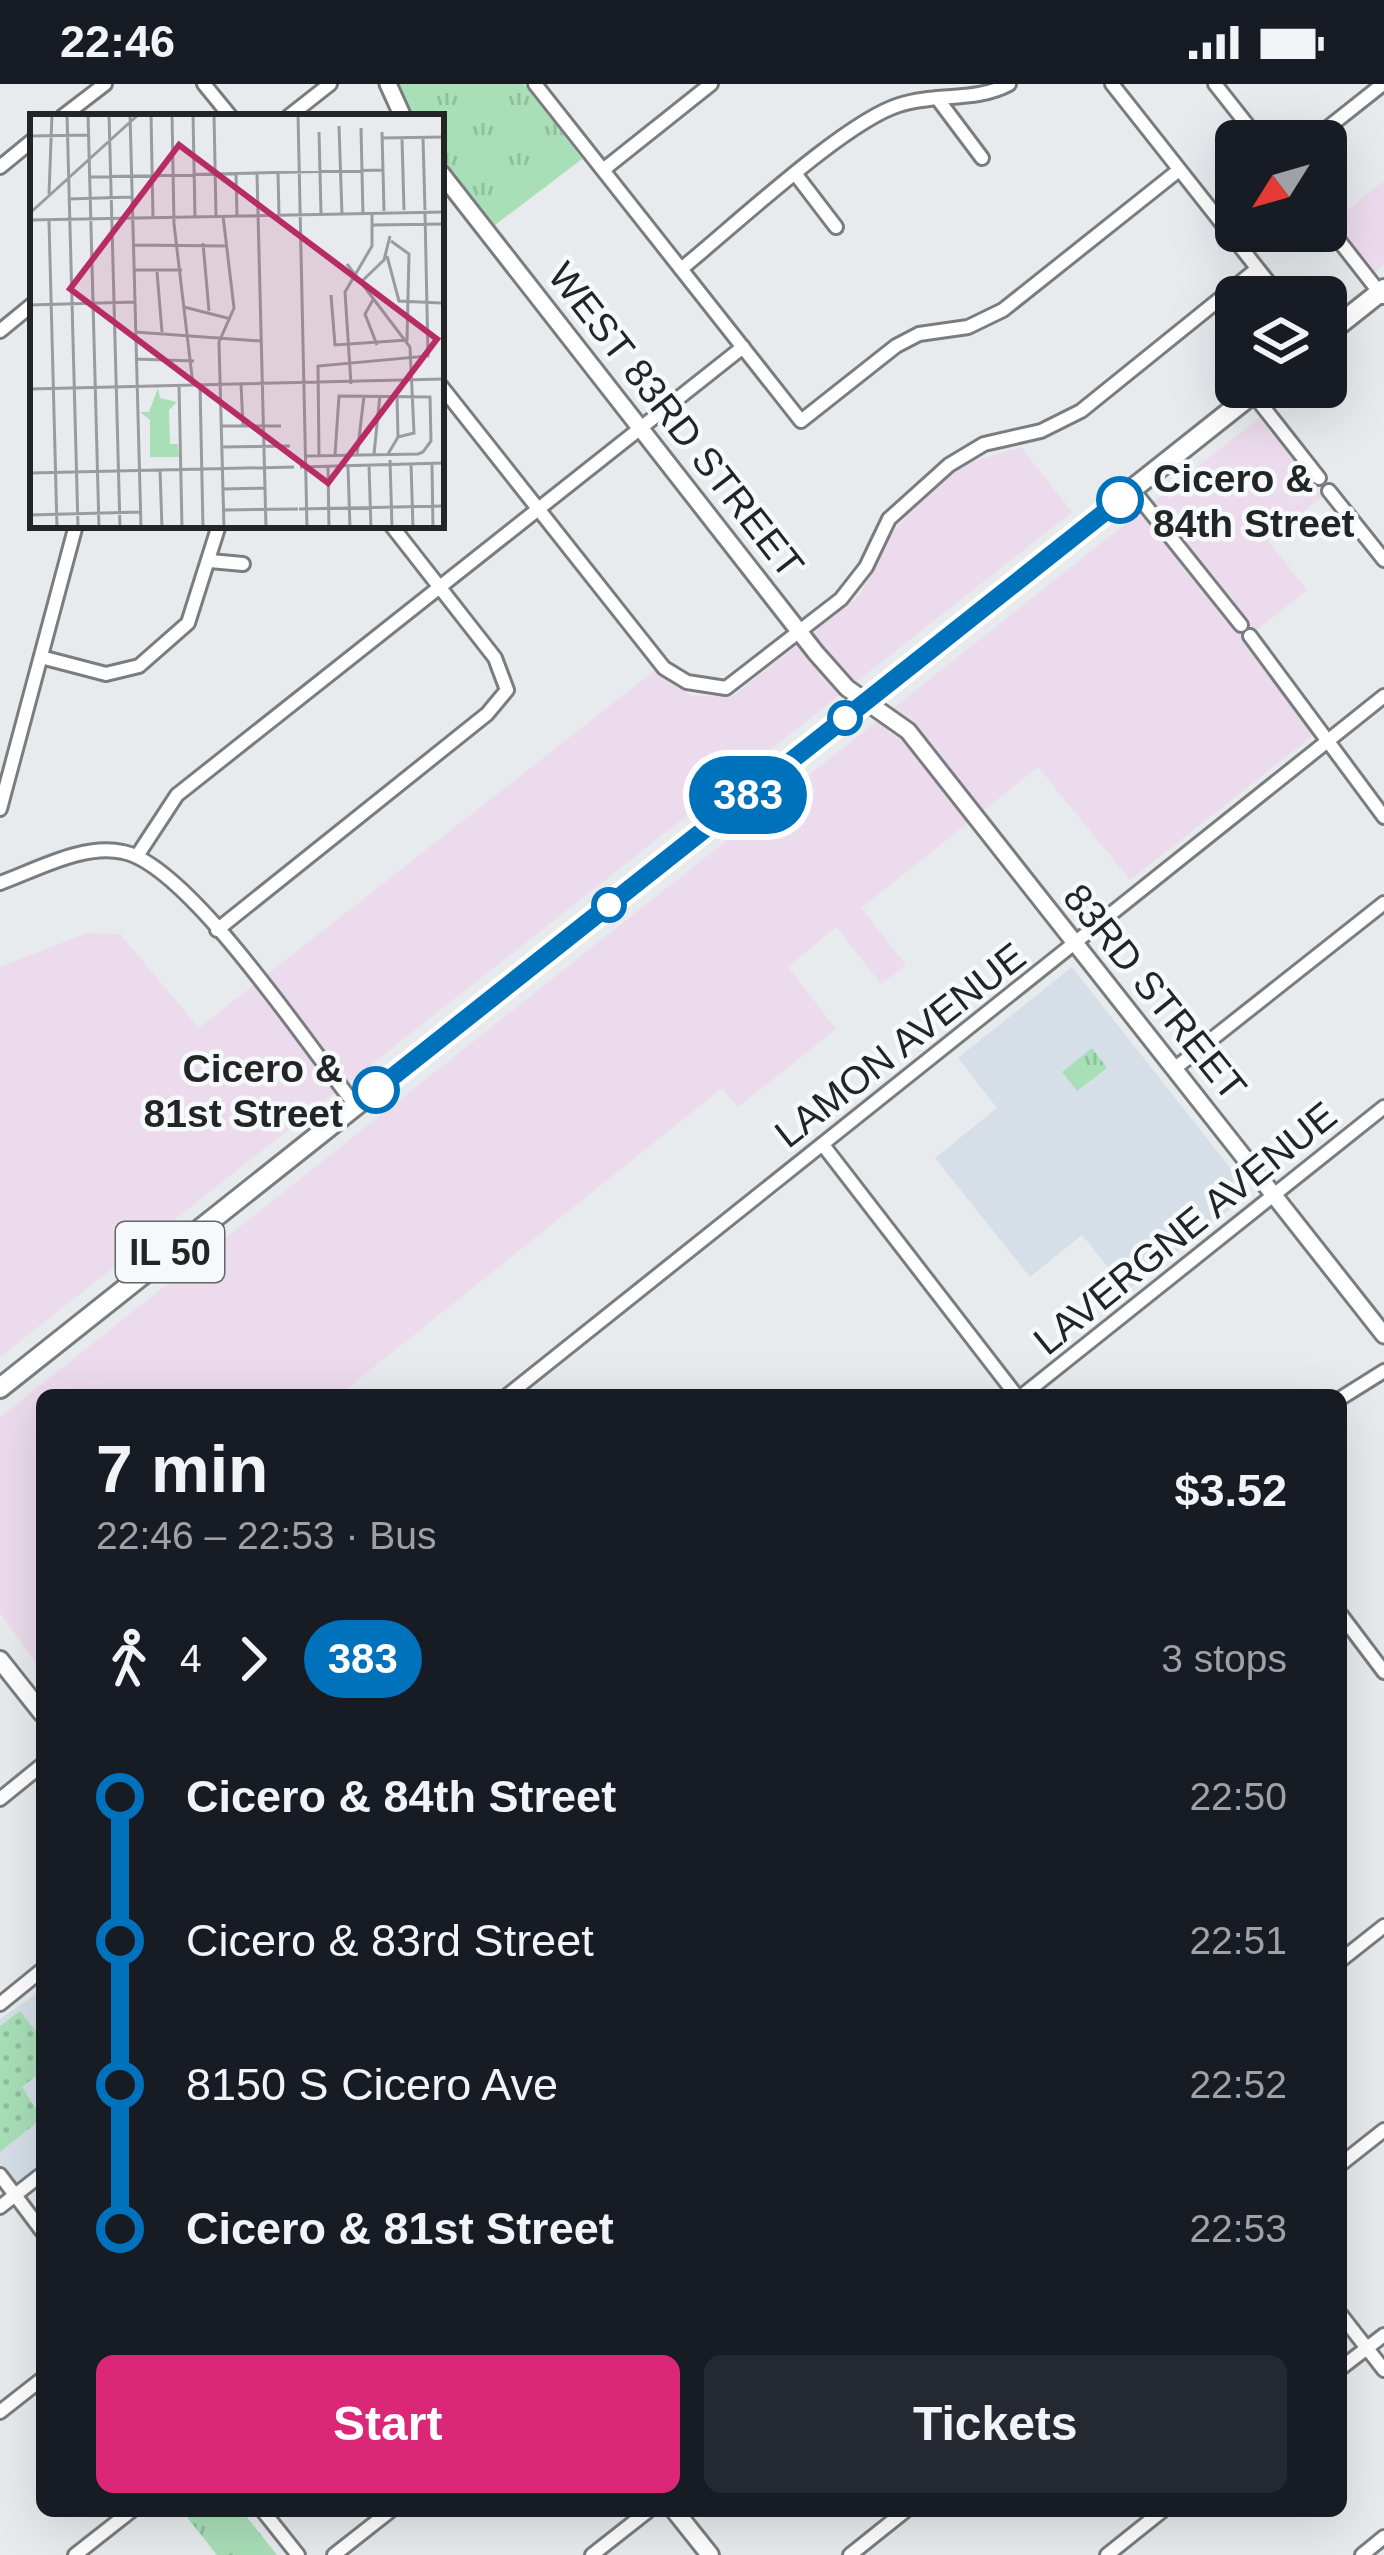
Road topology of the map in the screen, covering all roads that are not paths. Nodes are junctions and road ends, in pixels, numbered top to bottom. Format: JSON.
{"nodes":[{"id":1,"x":105,"y":84,"type":"edge"},
{"id":2,"x":204,"y":84,"type":"edge"},
{"id":3,"x":331,"y":84,"type":"edge"},
{"id":4,"x":388,"y":84,"type":"edge"},
{"id":5,"x":535,"y":84,"type":"edge"},
{"id":6,"x":711,"y":84,"type":"edge"},
{"id":7,"x":1009,"y":84,"type":"edge"},
{"id":8,"x":1112,"y":84,"type":"edge"},
{"id":9,"x":1215,"y":84,"type":"edge"},
{"id":10,"x":1383,"y":84,"type":"edge"},
{"id":11,"x":937,"y":98,"type":"junction"},
{"id":12,"x":66,"y":114,"type":"edge"},
{"id":13,"x":228,"y":114,"type":"edge"},
{"id":14,"x":292,"y":114,"type":"edge"},
{"id":15,"x":402,"y":114,"type":"edge"},
{"id":16,"x":1243,"y":120,"type":"edge"},
{"id":17,"x":1338,"y":120,"type":"edge"},
{"id":18,"x":30,"y":142,"type":"edge"},
{"id":19,"x":982,"y":158,"type":"dead end"},
{"id":20,"x":0,"y":167,"type":"edge"},
{"id":21,"x":603,"y":170,"type":"junction"},
{"id":22,"x":1179,"y":170,"type":"junction"},
{"id":23,"x":797,"y":176,"type":"junction"},
{"id":24,"x":444,"y":177,"type":"edge"},
{"id":25,"x":836,"y":226,"type":"dead end"},
{"id":26,"x":1347,"y":249,"type":"edge"},
{"id":27,"x":681,"y":269,"type":"junction"},
{"id":28,"x":1258,"y":269,"type":"junction"},
{"id":29,"x":1264,"y":276,"type":"edge"},
{"id":30,"x":1383,"y":293,"type":"edge"},
{"id":31,"x":30,"y":306,"type":"edge"},
{"id":32,"x":1347,"y":320,"type":"edge"},
{"id":33,"x":0,"y":331,"type":"edge"},
{"id":34,"x":743,"y":347,"type":"junction"},
{"id":35,"x":444,"y":390,"type":"edge"},
{"id":36,"x":1235,"y":408,"type":"edge"},
{"id":37,"x":1270,"y":408,"type":"edge"},
{"id":38,"x":641,"y":428,"type":"junction"},
{"id":39,"x":1319,"y":478,"type":"dead end"},
{"id":40,"x":1133,"y":490,"type":"junction"},
{"id":41,"x":1329,"y":490,"type":"dead end"},
{"id":42,"x":538,"y":510,"type":"junction"},
{"id":43,"x":75,"y":528,"type":"edge"},
{"id":44,"x":218,"y":528,"type":"edge"},
{"id":45,"x":393,"y":528,"type":"edge"},
{"id":46,"x":1384,"y":560,"type":"edge"},
{"id":47,"x":210,"y":561,"type":"junction"},
{"id":48,"x":243,"y":564,"type":"dead end"},
{"id":49,"x":440,"y":586,"type":"junction"},
{"id":50,"x":801,"y":633,"type":"junction"},
{"id":51,"x":41,"y":657,"type":"junction"},
{"id":52,"x":1384,"y":696,"type":"edge"},
{"id":53,"x":865,"y":702,"type":"junction"},
{"id":54,"x":1328,"y":740,"type":"junction"},
{"id":55,"x":0,"y":808,"type":"edge"},
{"id":56,"x":1384,"y":817,"type":"edge"},
{"id":57,"x":137,"y":856,"type":"junction"},
{"id":58,"x":0,"y":883,"type":"edge"},
{"id":59,"x":1384,"y":903,"type":"edge"},
{"id":60,"x":217,"y":930,"type":"junction"},
{"id":61,"x":1075,"y":945,"type":"junction"},
{"id":62,"x":1174,"y":1069,"type":"junction"},
{"id":63,"x":356,"y":1106,"type":"junction"},
{"id":64,"x":1384,"y":1107,"type":"edge"},
{"id":65,"x":823,"y":1145,"type":"junction"},
{"id":66,"x":1274,"y":1195,"type":"junction"},
{"id":67,"x":1378,"y":1316,"type":"edge"},
{"id":68,"x":1384,"y":1335,"type":"edge"},
{"id":69,"x":1384,"y":1371,"type":"edge"},
{"id":70,"x":0,"y":1388,"type":"edge"},
{"id":71,"x":516,"y":1389,"type":"edge"},
{"id":72,"x":1015,"y":1389,"type":"edge"},
{"id":73,"x":1028,"y":1389,"type":"edge"},
{"id":74,"x":1347,"y":1394,"type":"edge"},
{"id":75,"x":1347,"y":1623,"type":"edge"},
{"id":76,"x":0,"y":1660,"type":"edge"},
{"id":77,"x":1384,"y":1672,"type":"edge"},
{"id":78,"x":36,"y":1705,"type":"edge"},
{"id":79,"x":36,"y":1770,"type":"edge"},
{"id":80,"x":0,"y":1799,"type":"edge"},
{"id":81,"x":1384,"y":1926,"type":"edge"},
{"id":82,"x":1347,"y":1951,"type":"edge"},
{"id":83,"x":36,"y":1975,"type":"edge"},
{"id":84,"x":0,"y":2004,"type":"edge"},
{"id":85,"x":1384,"y":2130,"type":"edge"},
{"id":86,"x":1347,"y":2159,"type":"edge"},
{"id":87,"x":36,"y":2176,"type":"edge"},
{"id":88,"x":7,"y":2185,"type":"edge"},
{"id":89,"x":0,"y":2207,"type":"edge"},
{"id":90,"x":36,"y":2223,"type":"edge"},
{"id":91,"x":1347,"y":2323,"type":"edge"},
{"id":92,"x":1384,"y":2335,"type":"edge"},
{"id":93,"x":1367,"y":2348,"type":"junction"},
{"id":94,"x":1347,"y":2363,"type":"edge"},
{"id":95,"x":1384,"y":2371,"type":"edge"},
{"id":96,"x":36,"y":2383,"type":"edge"},
{"id":97,"x":0,"y":2412,"type":"edge"},
{"id":98,"x":123,"y":2517,"type":"edge"},
{"id":99,"x":268,"y":2517,"type":"edge"},
{"id":100,"x":382,"y":2517,"type":"edge"},
{"id":101,"x":640,"y":2517,"type":"edge"},
{"id":102,"x":680,"y":2517,"type":"edge"},
{"id":103,"x":898,"y":2517,"type":"edge"},
{"id":104,"x":1154,"y":2517,"type":"edge"},
{"id":105,"x":1384,"y":2537,"type":"edge"},
{"id":106,"x":75,"y":2555,"type":"edge"},
{"id":107,"x":298,"y":2555,"type":"edge"},
{"id":108,"x":334,"y":2555,"type":"edge"},
{"id":109,"x":592,"y":2555,"type":"edge"},
{"id":110,"x":710,"y":2555,"type":"edge"},
{"id":111,"x":850,"y":2555,"type":"edge"},
{"id":112,"x":1107,"y":2555,"type":"edge"},
{"id":113,"x":1362,"y":2555,"type":"edge"}],
"edges":[{"from":1,"to":12,"type":"street"},
{"from":2,"to":13,"type":"street"},
{"from":3,"to":14,"type":"street"},
{"from":4,"to":15,"type":"street"},
{"from":5,"to":21,"type":"street"},
{"from":6,"to":21,"type":"street"},
{"from":7,"to":11,"type":"street"},
{"from":8,"to":22,"type":"street"},
{"from":9,"to":16,"type":"street"},
{"from":10,"to":17,"type":"street"},
{"from":11,"to":19,"type":"street"},
{"from":11,"to":23,"type":"street"},
{"from":18,"to":20,"type":"street"},
{"from":21,"to":27,"type":"street"},
{"from":22,"to":28,"type":"street"},
{"from":22,"to":34,"type":"street"},
{"from":23,"to":25,"type":"street"},
{"from":23,"to":27,"type":"street"},
{"from":24,"to":38,"type":"street","name":"WEST 83RD STREET"},
{"from":26,"to":30,"type":"street"},
{"from":27,"to":34,"type":"street"},
{"from":28,"to":29,"type":"street"},
{"from":28,"to":50,"type":"street"},
{"from":30,"to":32,"type":"main road"},
{"from":31,"to":33,"type":"street"},
{"from":34,"to":38,"type":"street"},
{"from":35,"to":42,"type":"street"},
{"from":36,"to":40,"type":"main road","number":"IL 50"},
{"from":37,"to":39,"type":"street"},
{"from":38,"to":42,"type":"street"},
{"from":38,"to":50,"type":"street","name":"WEST 83RD STREET"},
{"from":40,"to":53,"type":"main road","number":"IL 50"},
{"from":40,"to":54,"type":"street"},
{"from":41,"to":46,"type":"street"},
{"from":42,"to":49,"type":"street"},
{"from":42,"to":50,"type":"street"},
{"from":43,"to":51,"type":"street"},
{"from":44,"to":47,"type":"street"},
{"from":45,"to":49,"type":"street"},
{"from":47,"to":48,"type":"street"},
{"from":47,"to":51,"type":"street"},
{"from":49,"to":57,"type":"street"},
{"from":49,"to":60,"type":"street"},
{"from":50,"to":53,"type":"street","name":"WEST 83RD STREET"},
{"from":51,"to":55,"type":"street"},
{"from":52,"to":54,"type":"street","name":"LAMON AVENUE"},
{"from":53,"to":61,"type":"street","name":"83RD STREET"},
{"from":53,"to":63,"type":"main road","number":"IL 50"},
{"from":54,"to":56,"type":"street"},
{"from":54,"to":61,"type":"street","name":"LAMON AVENUE"},
{"from":57,"to":58,"type":"street"},
{"from":57,"to":60,"type":"street"},
{"from":59,"to":62,"type":"street"},
{"from":60,"to":63,"type":"street"},
{"from":61,"to":62,"type":"street","name":"83RD STREET"},
{"from":61,"to":65,"type":"street","name":"LAMON AVENUE"},
{"from":62,"to":66,"type":"street","name":"83RD STREET"},
{"from":63,"to":70,"type":"main road","number":"IL 50"},
{"from":64,"to":66,"type":"street","name":"LAVERGNE AVENUE"},
{"from":65,"to":71,"type":"street","name":"LAMON AVENUE"},
{"from":65,"to":72,"type":"street"},
{"from":66,"to":67,"type":"street","name":"83RD STREET"},
{"from":66,"to":73,"type":"street","name":"LAVERGNE AVENUE"},
{"from":67,"to":68,"type":"street","name":"83RD STREET"},
{"from":69,"to":74,"type":"street"},
{"from":75,"to":77,"type":"street"},
{"from":76,"to":78,"type":"main road"},
{"from":79,"to":80,"type":"street"},
{"from":81,"to":82,"type":"street"},
{"from":83,"to":84,"type":"street"},
{"from":85,"to":86,"type":"street"},
{"from":87,"to":88,"type":"street"},
{"from":88,"to":89,"type":"street"},
{"from":88,"to":90,"type":"street"},
{"from":91,"to":93,"type":"street"},
{"from":92,"to":93,"type":"street"},
{"from":93,"to":94,"type":"street"},
{"from":93,"to":95,"type":"street"},
{"from":96,"to":97,"type":"street"},
{"from":98,"to":106,"type":"street"},
{"from":99,"to":107,"type":"street"},
{"from":100,"to":108,"type":"street"},
{"from":101,"to":109,"type":"street"},
{"from":102,"to":110,"type":"main road"},
{"from":103,"to":111,"type":"street"},
{"from":104,"to":112,"type":"street"},
{"from":105,"to":113,"type":"street"}]}
